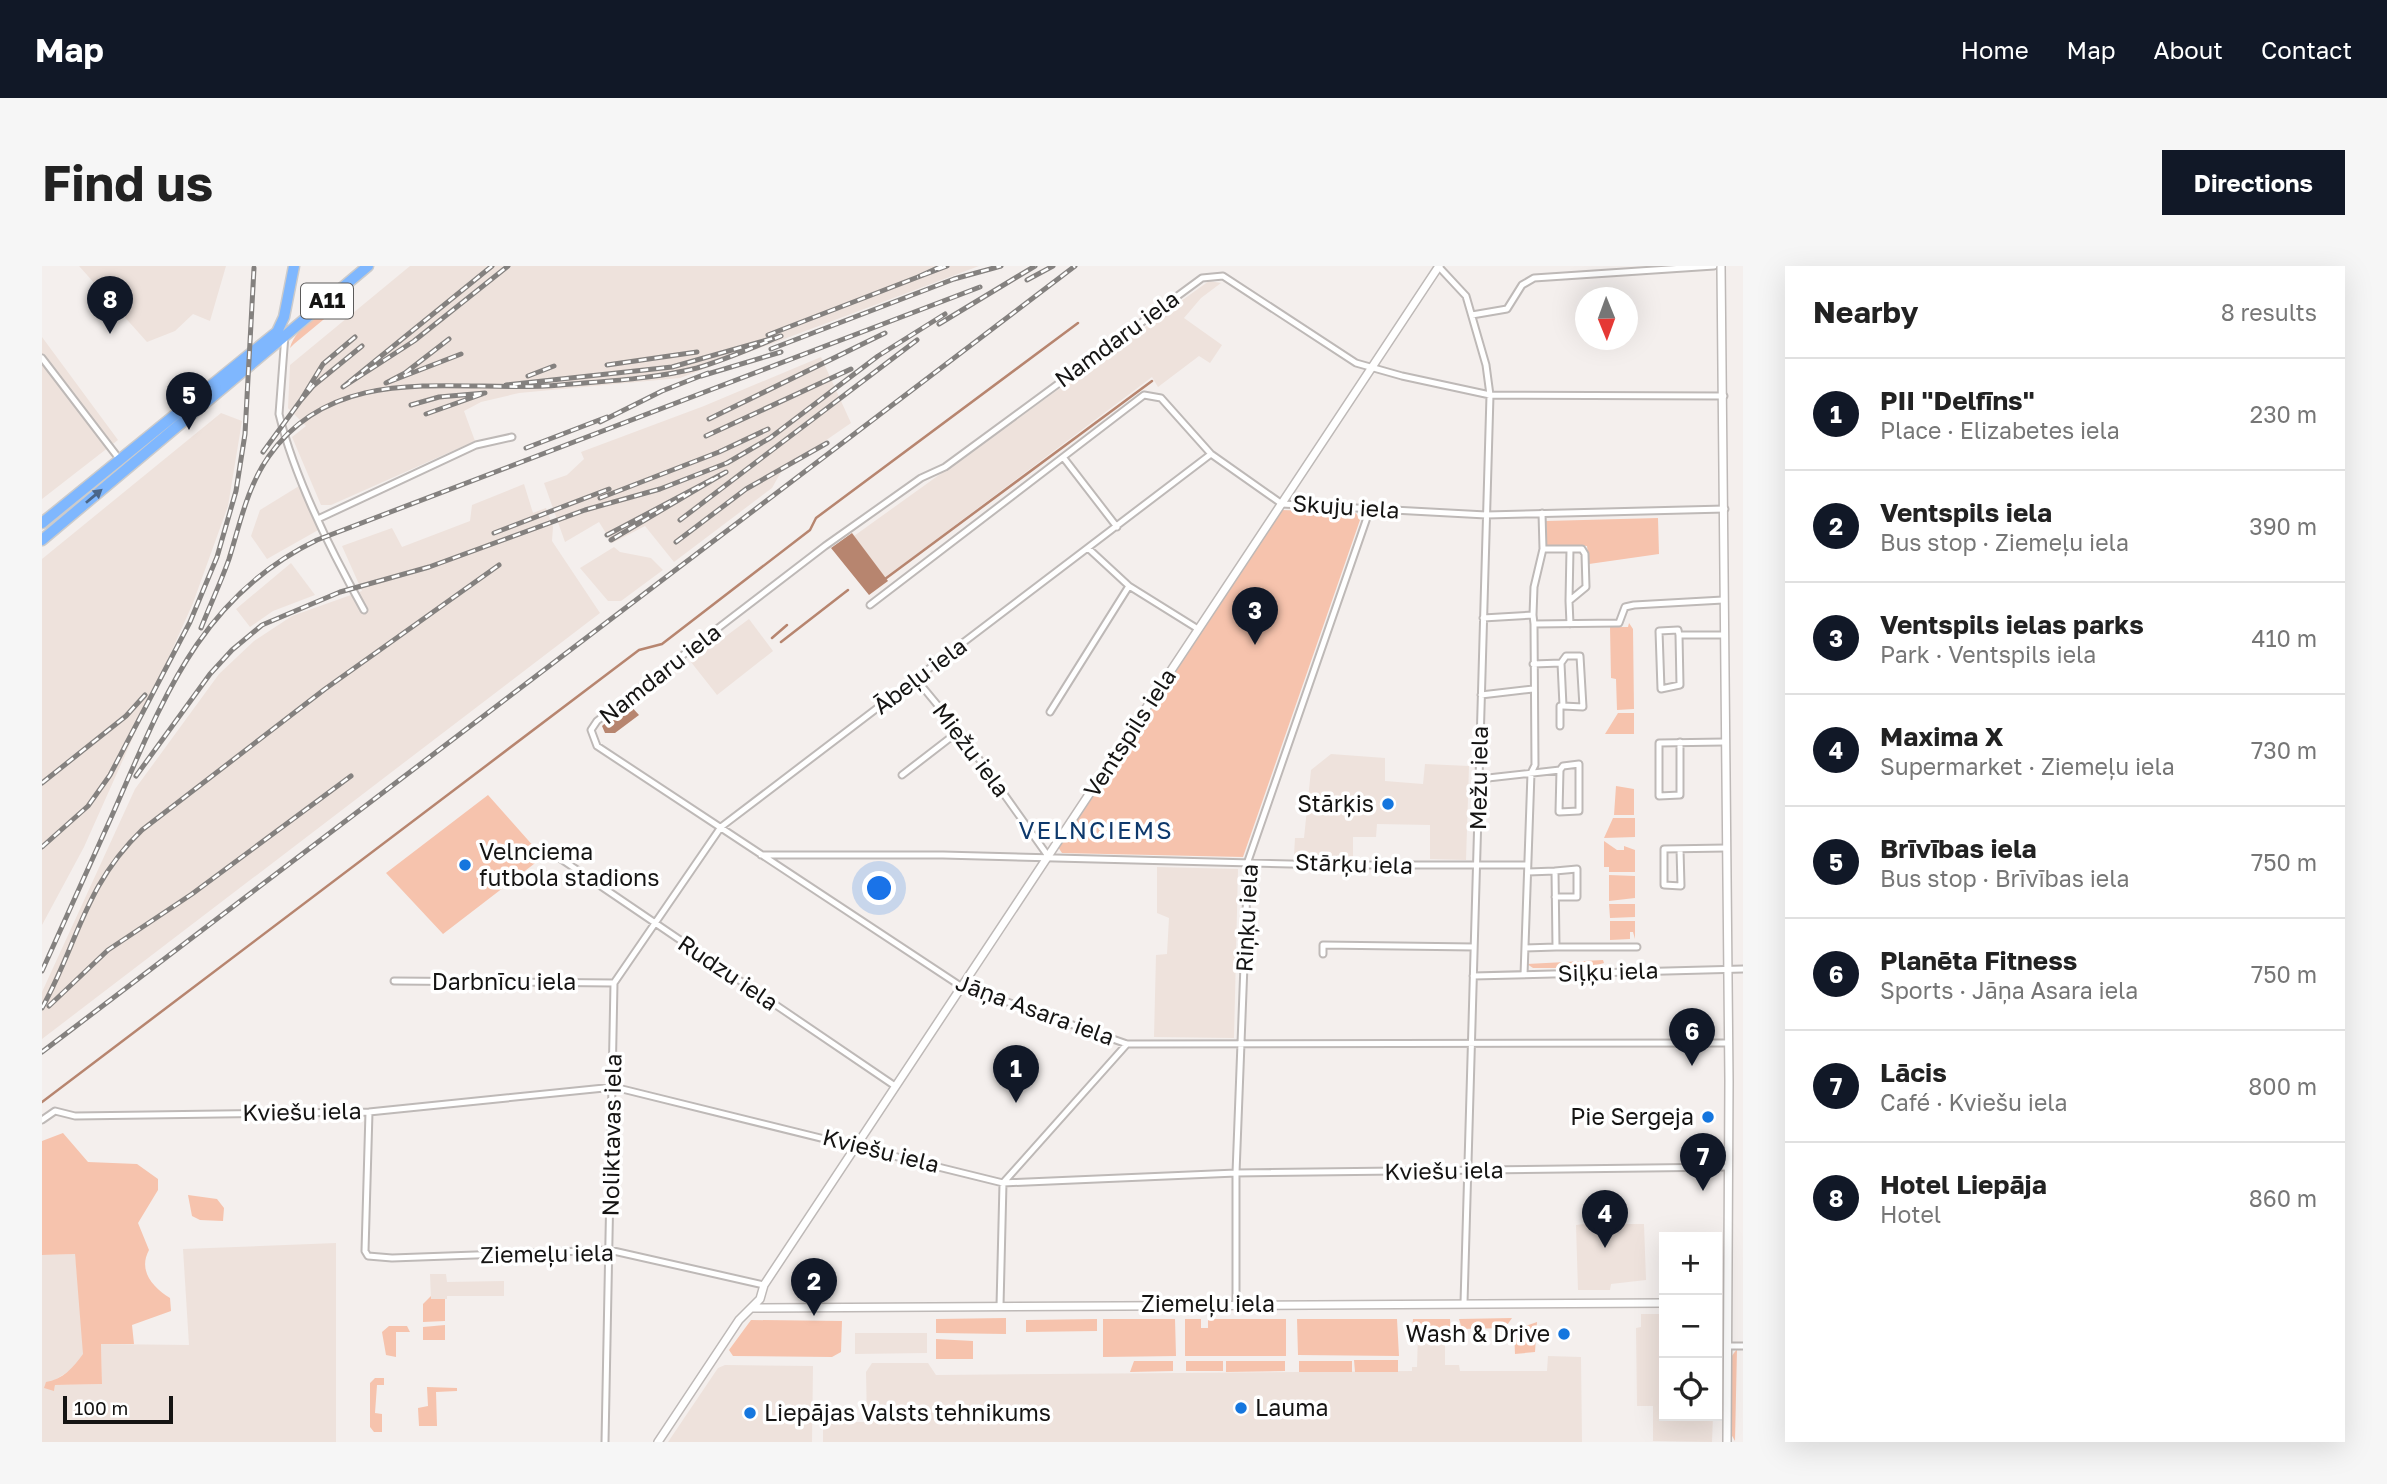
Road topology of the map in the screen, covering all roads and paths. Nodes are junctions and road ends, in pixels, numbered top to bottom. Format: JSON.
{"nodes":[{"id":1,"x":368,"y":266,"type":"edge"},
{"id":2,"x":1714,"y":266,"type":"edge"},
{"id":3,"x":1721,"y":266,"type":"edge"},
{"id":4,"x":293,"y":267,"type":"edge"},
{"id":5,"x":1439,"y":267,"type":"edge"},
{"id":6,"x":1472,"y":315,"type":"junction"},
{"id":7,"x":283,"y":331,"type":"junction"},
{"id":8,"x":42,"y":358,"type":"edge"},
{"id":9,"x":1372,"y":368,"type":"junction"},
{"id":10,"x":1490,"y":395,"type":"junction"},
{"id":11,"x":1724,"y":396,"type":"junction"},
{"id":12,"x":512,"y":437,"type":"dead end"},
{"id":13,"x":1211,"y":454,"type":"junction"},
{"id":14,"x":1063,"y":457,"type":"junction"},
{"id":15,"x":120,"y":460,"type":"junction"},
{"id":16,"x":1282,"y":504,"type":"junction"},
{"id":17,"x":1370,"y":509,"type":"junction"},
{"id":18,"x":1725,"y":509,"type":"junction"},
{"id":19,"x":1542,"y":513,"type":"junction"},
{"id":20,"x":1486,"y":515,"type":"junction"},
{"id":21,"x":320,"y":518,"type":"junction"},
{"id":22,"x":42,"y":523,"type":"edge"},
{"id":23,"x":1117,"y":527,"type":"junction"},
{"id":24,"x":42,"y":540,"type":"edge"},
{"id":25,"x":1089,"y":548,"type":"junction"},
{"id":26,"x":1543,"y":549,"type":"junction"},
{"id":27,"x":1570,"y":549,"type":"junction"},
{"id":28,"x":1129,"y":586,"type":"junction"},
{"id":29,"x":1723,"y":600,"type":"junction"},
{"id":30,"x":1569,"y":601,"type":"junction"},
{"id":31,"x":870,"y":605,"type":"dead end"},
{"id":32,"x":364,"y":610,"type":"dead end"},
{"id":33,"x":1533,"y":615,"type":"junction"},
{"id":34,"x":1483,"y":618,"type":"junction"},
{"id":35,"x":1534,"y":624,"type":"junction"},
{"id":36,"x":1570,"y":624,"type":"junction"},
{"id":37,"x":1198,"y":629,"type":"junction"},
{"id":38,"x":1679,"y":635,"type":"junction"},
{"id":39,"x":1723,"y":635,"type":"junction"},
{"id":40,"x":1561,"y":663,"type":"junction"},
{"id":41,"x":1532,"y":664,"type":"junction"},
{"id":42,"x":916,"y":679,"type":"junction"},
{"id":43,"x":1533,"y":689,"type":"junction"},
{"id":44,"x":1481,"y":695,"type":"junction"},
{"id":45,"x":1563,"y":706,"type":"junction"},
{"id":46,"x":1050,"y":712,"type":"dead end"},
{"id":47,"x":1560,"y":726,"type":"dead end"},
{"id":48,"x":591,"y":730,"type":"joint"},
{"id":49,"x":959,"y":731,"type":"junction"},
{"id":50,"x":1724,"y":742,"type":"junction"},
{"id":51,"x":1680,"y":743,"type":"junction"},
{"id":52,"x":1560,"y":770,"type":"junction"},
{"id":53,"x":1531,"y":773,"type":"junction"},
{"id":54,"x":902,"y":775,"type":"dead end"},
{"id":55,"x":1479,"y":779,"type":"junction"},
{"id":56,"x":721,"y":827,"type":"junction"},
{"id":57,"x":1726,"y":848,"type":"junction"},
{"id":58,"x":1680,"y":849,"type":"junction"},
{"id":59,"x":761,"y":855,"type":"junction"},
{"id":60,"x":1049,"y":856,"type":"junction"},
{"id":61,"x":561,"y":859,"type":"dead end"},
{"id":62,"x":1248,"y":861,"type":"junction"},
{"id":63,"x":1477,"y":866,"type":"junction"},
{"id":64,"x":1528,"y":869,"type":"junction"},
{"id":65,"x":1555,"y":871,"type":"junction"},
{"id":66,"x":1555,"y":897,"type":"junction"},
{"id":67,"x":654,"y":923,"type":"junction"},
{"id":68,"x":1474,"y":947,"type":"junction"},
{"id":69,"x":1556,"y":947,"type":"junction"},
{"id":70,"x":1637,"y":947,"type":"dead end"},
{"id":71,"x":1525,"y":948,"type":"junction"},
{"id":72,"x":1323,"y":954,"type":"dead end"},
{"id":73,"x":1726,"y":969,"type":"junction"},
{"id":74,"x":1743,"y":969,"type":"edge"},
{"id":75,"x":1524,"y":975,"type":"junction"},
{"id":76,"x":1473,"y":976,"type":"junction"},
{"id":77,"x":394,"y":981,"type":"dead end"},
{"id":78,"x":614,"y":983,"type":"junction"},
{"id":79,"x":960,"y":985,"type":"junction"},
{"id":80,"x":1728,"y":1042,"type":"junction"},
{"id":81,"x":1242,"y":1043,"type":"junction"},
{"id":82,"x":1127,"y":1044,"type":"junction"},
{"id":83,"x":1471,"y":1044,"type":"junction"},
{"id":84,"x":895,"y":1086,"type":"junction"},
{"id":85,"x":614,"y":1087,"type":"junction"},
{"id":86,"x":369,"y":1112,"type":"junction"},
{"id":87,"x":42,"y":1120,"type":"edge"},
{"id":88,"x":857,"y":1145,"type":"junction"},
{"id":89,"x":1728,"y":1167,"type":"junction"},
{"id":90,"x":1466,"y":1171,"type":"junction"},
{"id":91,"x":1236,"y":1173,"type":"junction"},
{"id":92,"x":1003,"y":1183,"type":"junction"},
{"id":93,"x":609,"y":1250,"type":"junction"},
{"id":94,"x":764,"y":1285,"type":"junction"},
{"id":95,"x":1464,"y":1303,"type":"junction"},
{"id":96,"x":1659,"y":1303,"type":"edge"},
{"id":97,"x":1727,"y":1303,"type":"junction"},
{"id":98,"x":1236,"y":1304,"type":"junction"},
{"id":99,"x":1722,"y":1304,"type":"edge"},
{"id":100,"x":1000,"y":1306,"type":"junction"},
{"id":101,"x":751,"y":1308,"type":"junction"},
{"id":102,"x":1728,"y":1346,"type":"junction"},
{"id":103,"x":1743,"y":1346,"type":"edge"},
{"id":104,"x":605,"y":1442,"type":"edge"},
{"id":105,"x":658,"y":1442,"type":"edge"},
{"id":106,"x":1727,"y":1442,"type":"edge"}],
"edges":[{"from":1,"to":7,"type":"highway","number":"A11"},
{"from":2,"to":6,"type":"street"},
{"from":3,"to":11,"type":"street"},
{"from":4,"to":7,"type":"highway"},
{"from":5,"to":6,"type":"street","name":"Mežu iela"},
{"from":5,"to":9,"type":"street","name":"Ventspils iela"},
{"from":6,"to":10,"type":"street","name":"Mežu iela"},
{"from":7,"to":15,"type":"highway","number":"A11"},
{"from":7,"to":21,"type":"street"},
{"from":24,"to":7,"type":"highway","number":"A11","one_way":true},
{"from":8,"to":15,"type":"street"},
{"from":9,"to":10,"type":"street","name":"Namdaru iela"},
{"from":9,"to":16,"type":"street","name":"Ventspils iela"},
{"from":9,"to":48,"type":"street","name":"Namdaru iela"},
{"from":10,"to":11,"type":"street","name":"Namdaru iela"},
{"from":10,"to":20,"type":"street","name":"Mežu iela"},
{"from":11,"to":18,"type":"street"},
{"from":12,"to":21,"type":"street"},
{"from":13,"to":14,"type":"street","name":"Skuju iela"},
{"from":13,"to":16,"type":"street","name":"Skuju iela"},
{"from":13,"to":23,"type":"street","name":"Ābeļu iela"},
{"from":14,"to":23,"type":"street"},
{"from":14,"to":31,"type":"street","name":"Skuju iela"},
{"from":15,"to":22,"type":"highway","number":"A11"},
{"from":16,"to":17,"type":"street","name":"Skuju iela"},
{"from":16,"to":37,"type":"street","name":"Ventspils iela"},
{"from":17,"to":20,"type":"street","name":"Skuju iela"},
{"from":17,"to":62,"type":"street","name":"Riņķu iela"},
{"from":18,"to":19,"type":"street","name":"Skuju iela"},
{"from":18,"to":29,"type":"street"},
{"from":19,"to":20,"type":"street","name":"Skuju iela"},
{"from":19,"to":26,"type":"street"},
{"from":20,"to":34,"type":"street","name":"Mežu iela"},
{"from":21,"to":32,"type":"street"},
{"from":23,"to":25,"type":"street","name":"Ābeļu iela"},
{"from":25,"to":28,"type":"street"},
{"from":25,"to":42,"type":"street","name":"Ābeļu iela"},
{"from":26,"to":27,"type":"street"},
{"from":26,"to":33,"type":"street"},
{"from":27,"to":30,"type":"street"},
{"from":27,"to":30,"type":"street"},
{"from":28,"to":37,"type":"street"},
{"from":28,"to":46,"type":"street"},
{"from":29,"to":36,"type":"street"},
{"from":29,"to":39,"type":"street"},
{"from":30,"to":36,"type":"street"},
{"from":33,"to":34,"type":"street"},
{"from":33,"to":35,"type":"street"},
{"from":34,"to":44,"type":"street","name":"Mežu iela"},
{"from":35,"to":36,"type":"street"},
{"from":35,"to":41,"type":"street"},
{"from":37,"to":60,"type":"street","name":"Ventspils iela"},
{"from":38,"to":38,"type":"street"},
{"from":38,"to":39,"type":"street"},
{"from":39,"to":50,"type":"street"},
{"from":40,"to":41,"type":"street"},
{"from":40,"to":45,"type":"street"},
{"from":40,"to":45,"type":"street"},
{"from":41,"to":43,"type":"street"},
{"from":42,"to":49,"type":"street","name":"Miežu iela"},
{"from":42,"to":56,"type":"street","name":"Ābeļu iela"},
{"from":43,"to":44,"type":"street"},
{"from":43,"to":53,"type":"street"},
{"from":44,"to":55,"type":"street","name":"Mežu iela"},
{"from":45,"to":47,"type":"street"},
{"from":48,"to":56,"type":"street","name":"Jāņa Asara iela"},
{"from":49,"to":54,"type":"street"},
{"from":49,"to":60,"type":"street","name":"Miežu iela"},
{"from":50,"to":51,"type":"street"},
{"from":50,"to":57,"type":"street"},
{"from":51,"to":51,"type":"street"},
{"from":52,"to":52,"type":"street"},
{"from":52,"to":53,"type":"street"},
{"from":53,"to":55,"type":"street"},
{"from":53,"to":64,"type":"street"},
{"from":55,"to":63,"type":"street","name":"Mežu iela"},
{"from":56,"to":59,"type":"street","name":"Jāņa Asara iela"},
{"from":56,"to":67,"type":"street","name":"Ābeļu iela"},
{"from":57,"to":58,"type":"street"},
{"from":57,"to":73,"type":"street"},
{"from":58,"to":58,"type":"street"},
{"from":59,"to":60,"type":"street","name":"Stārķu iela"},
{"from":59,"to":79,"type":"street","name":"Jāņa Asara iela"},
{"from":60,"to":62,"type":"street","name":"Stārķu iela"},
{"from":60,"to":79,"type":"street","name":"Ventspils iela"},
{"from":61,"to":67,"type":"street","name":"Rudzu iela"},
{"from":62,"to":63,"type":"street","name":"Stārķu iela"},
{"from":62,"to":81,"type":"street","name":"Riņķu iela"},
{"from":63,"to":64,"type":"street","name":"Stārķu iela"},
{"from":63,"to":68,"type":"street","name":"Mežu iela"},
{"from":64,"to":65,"type":"street","name":"Stārķu iela"},
{"from":64,"to":71,"type":"street"},
{"from":65,"to":66,"type":"street"},
{"from":65,"to":66,"type":"street"},
{"from":66,"to":69,"type":"street"},
{"from":67,"to":78,"type":"street"},
{"from":67,"to":84,"type":"street","name":"Rudzu iela"},
{"from":68,"to":72,"type":"street"},
{"from":68,"to":76,"type":"street","name":"Mežu iela"},
{"from":69,"to":70,"type":"street"},
{"from":69,"to":71,"type":"street"},
{"from":71,"to":75,"type":"street"},
{"from":73,"to":74,"type":"street","name":"Siļķu iela"},
{"from":73,"to":75,"type":"street","name":"Siļķu iela"},
{"from":73,"to":80,"type":"street"},
{"from":75,"to":76,"type":"street","name":"Siļķu iela"},
{"from":76,"to":83,"type":"street","name":"Mežu iela"},
{"from":77,"to":78,"type":"street","name":"Darbnīcu iela"},
{"from":78,"to":85,"type":"street","name":"Noliktavas iela"},
{"from":79,"to":82,"type":"street","name":"Jāņa Asara iela"},
{"from":79,"to":84,"type":"street","name":"Ventspils iela"},
{"from":80,"to":83,"type":"street","name":"Jāņa Asara iela"},
{"from":80,"to":89,"type":"street"},
{"from":81,"to":82,"type":"street","name":"Jāņa Asara iela"},
{"from":81,"to":83,"type":"street","name":"Jāņa Asara iela"},
{"from":81,"to":91,"type":"street","name":"Riņķu iela"},
{"from":82,"to":92,"type":"street"},
{"from":83,"to":90,"type":"street","name":"Mežu iela"},
{"from":84,"to":88,"type":"street","name":"Ventspils iela"},
{"from":85,"to":86,"type":"street","name":"Kviešu iela"},
{"from":85,"to":88,"type":"street","name":"Kviešu iela"},
{"from":85,"to":93,"type":"street","name":"Noliktavas iela"},
{"from":86,"to":87,"type":"street","name":"Kviešu iela"},
{"from":86,"to":93,"type":"street","name":"Ziemeļu iela"},
{"from":88,"to":92,"type":"street","name":"Kviešu iela"},
{"from":88,"to":94,"type":"street","name":"Ventspils iela"},
{"from":89,"to":90,"type":"street","name":"Kviešu iela"},
{"from":89,"to":97,"type":"street"},
{"from":90,"to":91,"type":"street","name":"Kviešu iela"},
{"from":90,"to":95,"type":"street","name":"Mežu iela"},
{"from":91,"to":92,"type":"street","name":"Kviešu iela"},
{"from":91,"to":98,"type":"street","name":"Riņķu iela"},
{"from":92,"to":100,"type":"street"},
{"from":93,"to":94,"type":"street","name":"Ziemeļu iela"},
{"from":93,"to":104,"type":"street","name":"Noliktavas iela"},
{"from":94,"to":101,"type":"street","name":"Ventspils iela"},
{"from":95,"to":96,"type":"street","name":"Ziemeļu iela"},
{"from":95,"to":98,"type":"street","name":"Ziemeļu iela"},
{"from":97,"to":99,"type":"street"},
{"from":97,"to":102,"type":"street"},
{"from":98,"to":100,"type":"street","name":"Ziemeļu iela"},
{"from":100,"to":101,"type":"street","name":"Ziemeļu iela"},
{"from":101,"to":105,"type":"street","name":"Ventspils iela"},
{"from":102,"to":103,"type":"street"},
{"from":102,"to":106,"type":"street"}]}
